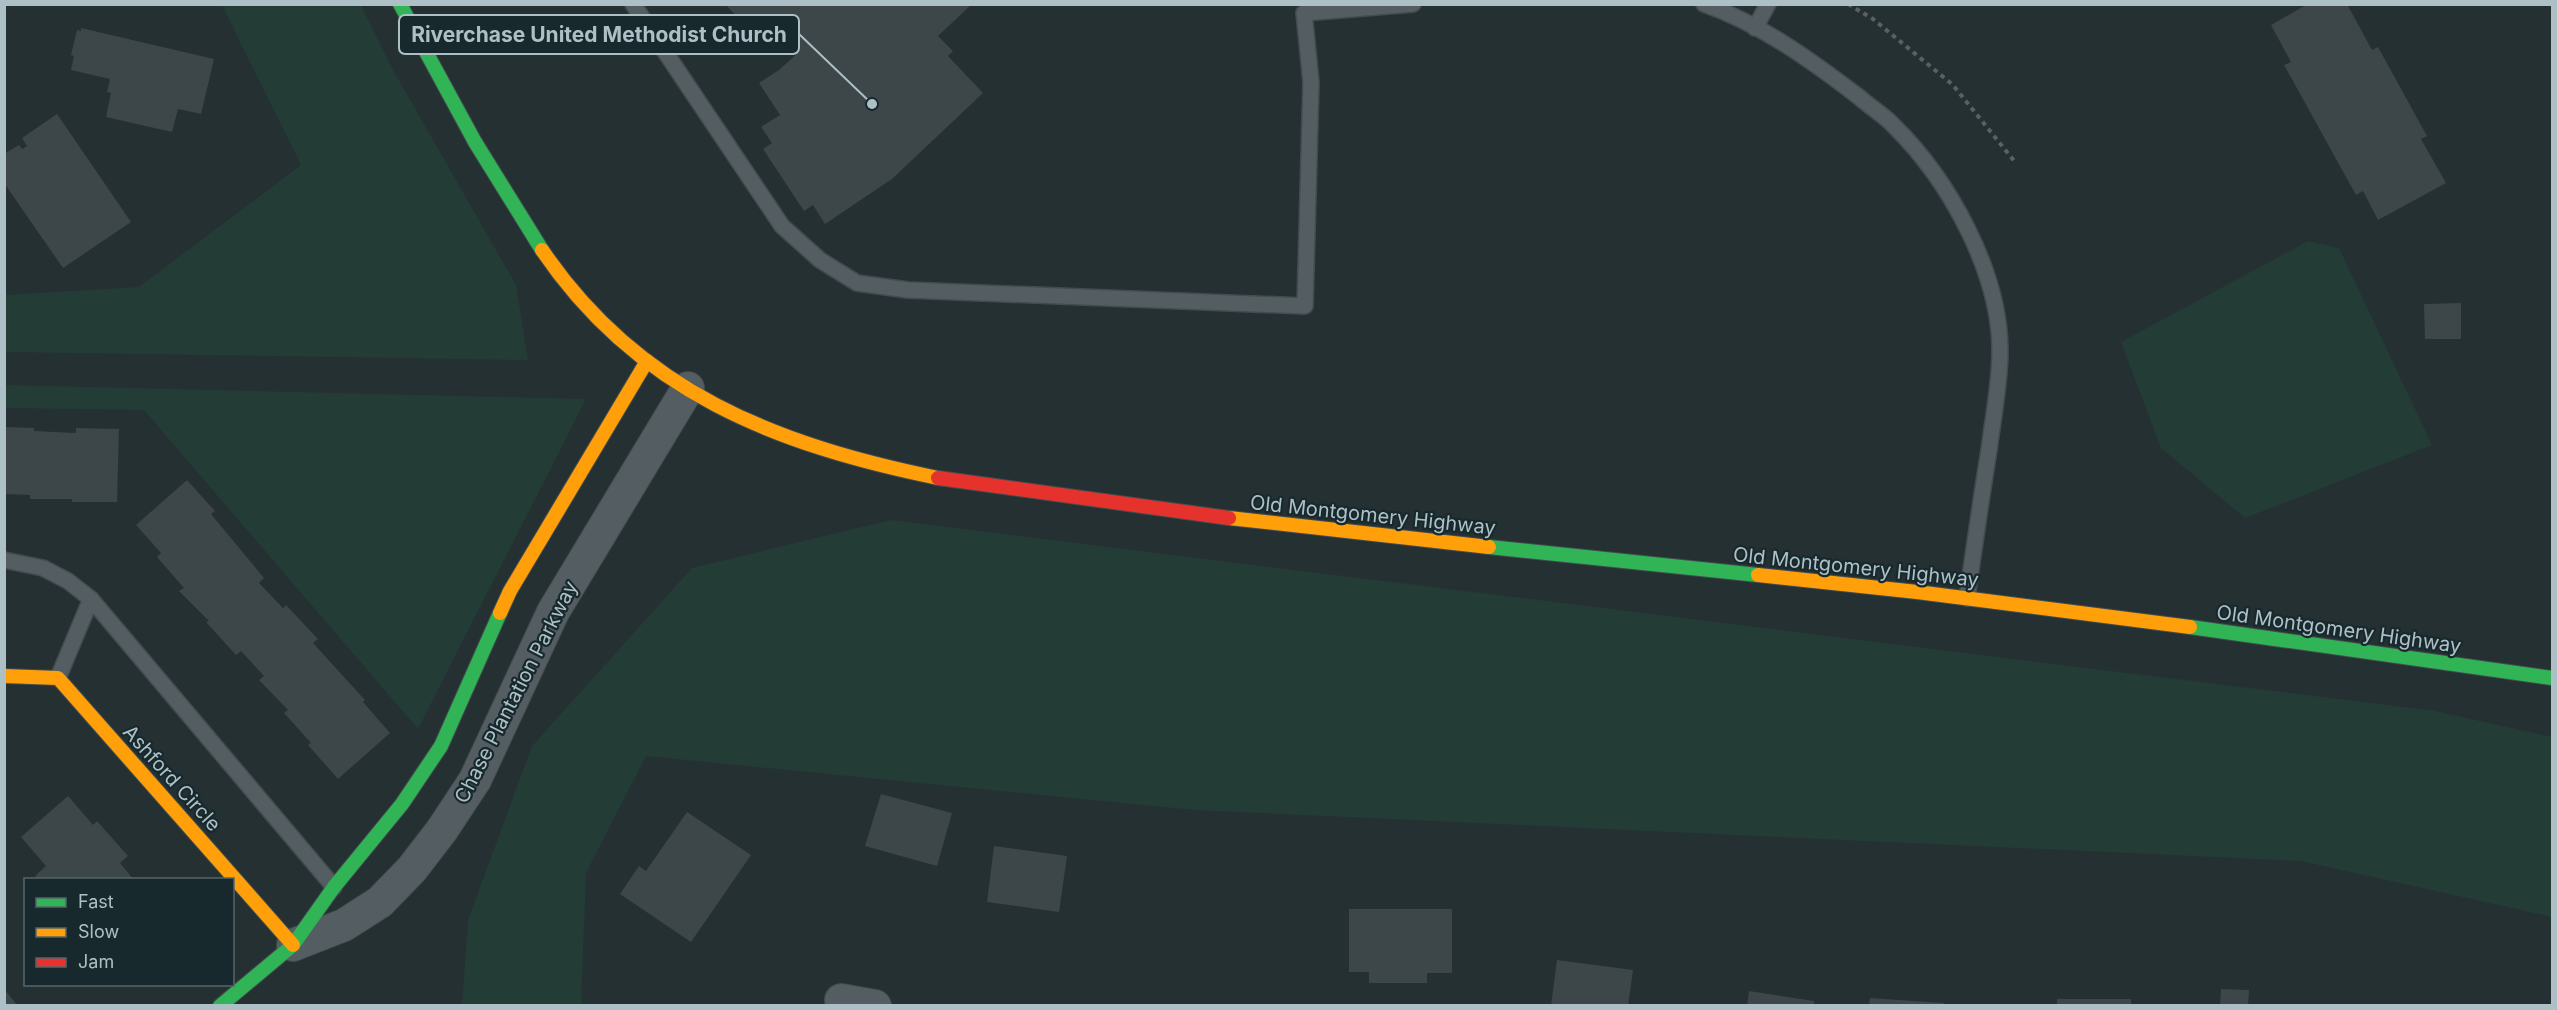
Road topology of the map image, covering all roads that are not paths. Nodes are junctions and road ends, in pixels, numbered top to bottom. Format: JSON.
{"nodes":[{"id":1,"x":400,"y":4,"type":"edge"},
{"id":2,"x":633,"y":4,"type":"edge"},
{"id":3,"x":1413,"y":4,"type":"edge"},
{"id":4,"x":1704,"y":4,"type":"edge"},
{"id":5,"x":1768,"y":4,"type":"edge"},
{"id":6,"x":1755,"y":28,"type":"junction"},
{"id":7,"x":647,"y":361,"type":"junction"},
{"id":8,"x":688,"y":388,"type":"junction"},
{"id":9,"x":4,"y":560,"type":"edge"},
{"id":10,"x":1967,"y":598,"type":"junction"},
{"id":11,"x":91,"y":599,"type":"junction"},
{"id":12,"x":4,"y":676,"type":"edge"},
{"id":13,"x":58,"y":678,"type":"junction"},
{"id":14,"x":2553,"y":678,"type":"edge"},
{"id":15,"x":334,"y":887,"type":"junction"},
{"id":16,"x":293,"y":945,"type":"junction"},
{"id":17,"x":842,"y":1000,"type":"dead end"},
{"id":18,"x":220,"y":1005,"type":"edge"},
{"id":19,"x":875,"y":1005,"type":"edge"}],
"edges":[{"from":1,"to":7,"type":"street","name":"Old Montgomery Highway"},
{"from":2,"to":3,"type":"lane"},
{"from":4,"to":6,"type":"lane"},
{"from":5,"to":6,"type":"lane"},
{"from":6,"to":10,"type":"lane"},
{"from":7,"to":8,"type":"street","name":"Old Montgomery Highway"},
{"from":7,"to":15,"type":"street","name":"Chase Plantation Parkway"},
{"from":8,"to":10,"type":"street","name":"Old Montgomery Highway"},
{"from":8,"to":16,"type":"street","name":"Chase Plantation Parkway"},
{"from":9,"to":11,"type":"lane"},
{"from":10,"to":14,"type":"street","name":"Old Montgomery Highway"},
{"from":11,"to":13,"type":"lane"},
{"from":11,"to":15,"type":"lane"},
{"from":12,"to":13,"type":"street"},
{"from":13,"to":16,"type":"street","name":"Ashford Circle"},
{"from":15,"to":16,"type":"street","name":"Chase Plantation Parkway"},
{"from":16,"to":18,"type":"street","name":"Chase Plantation Parkway"},
{"from":17,"to":19,"type":"street"}]}
